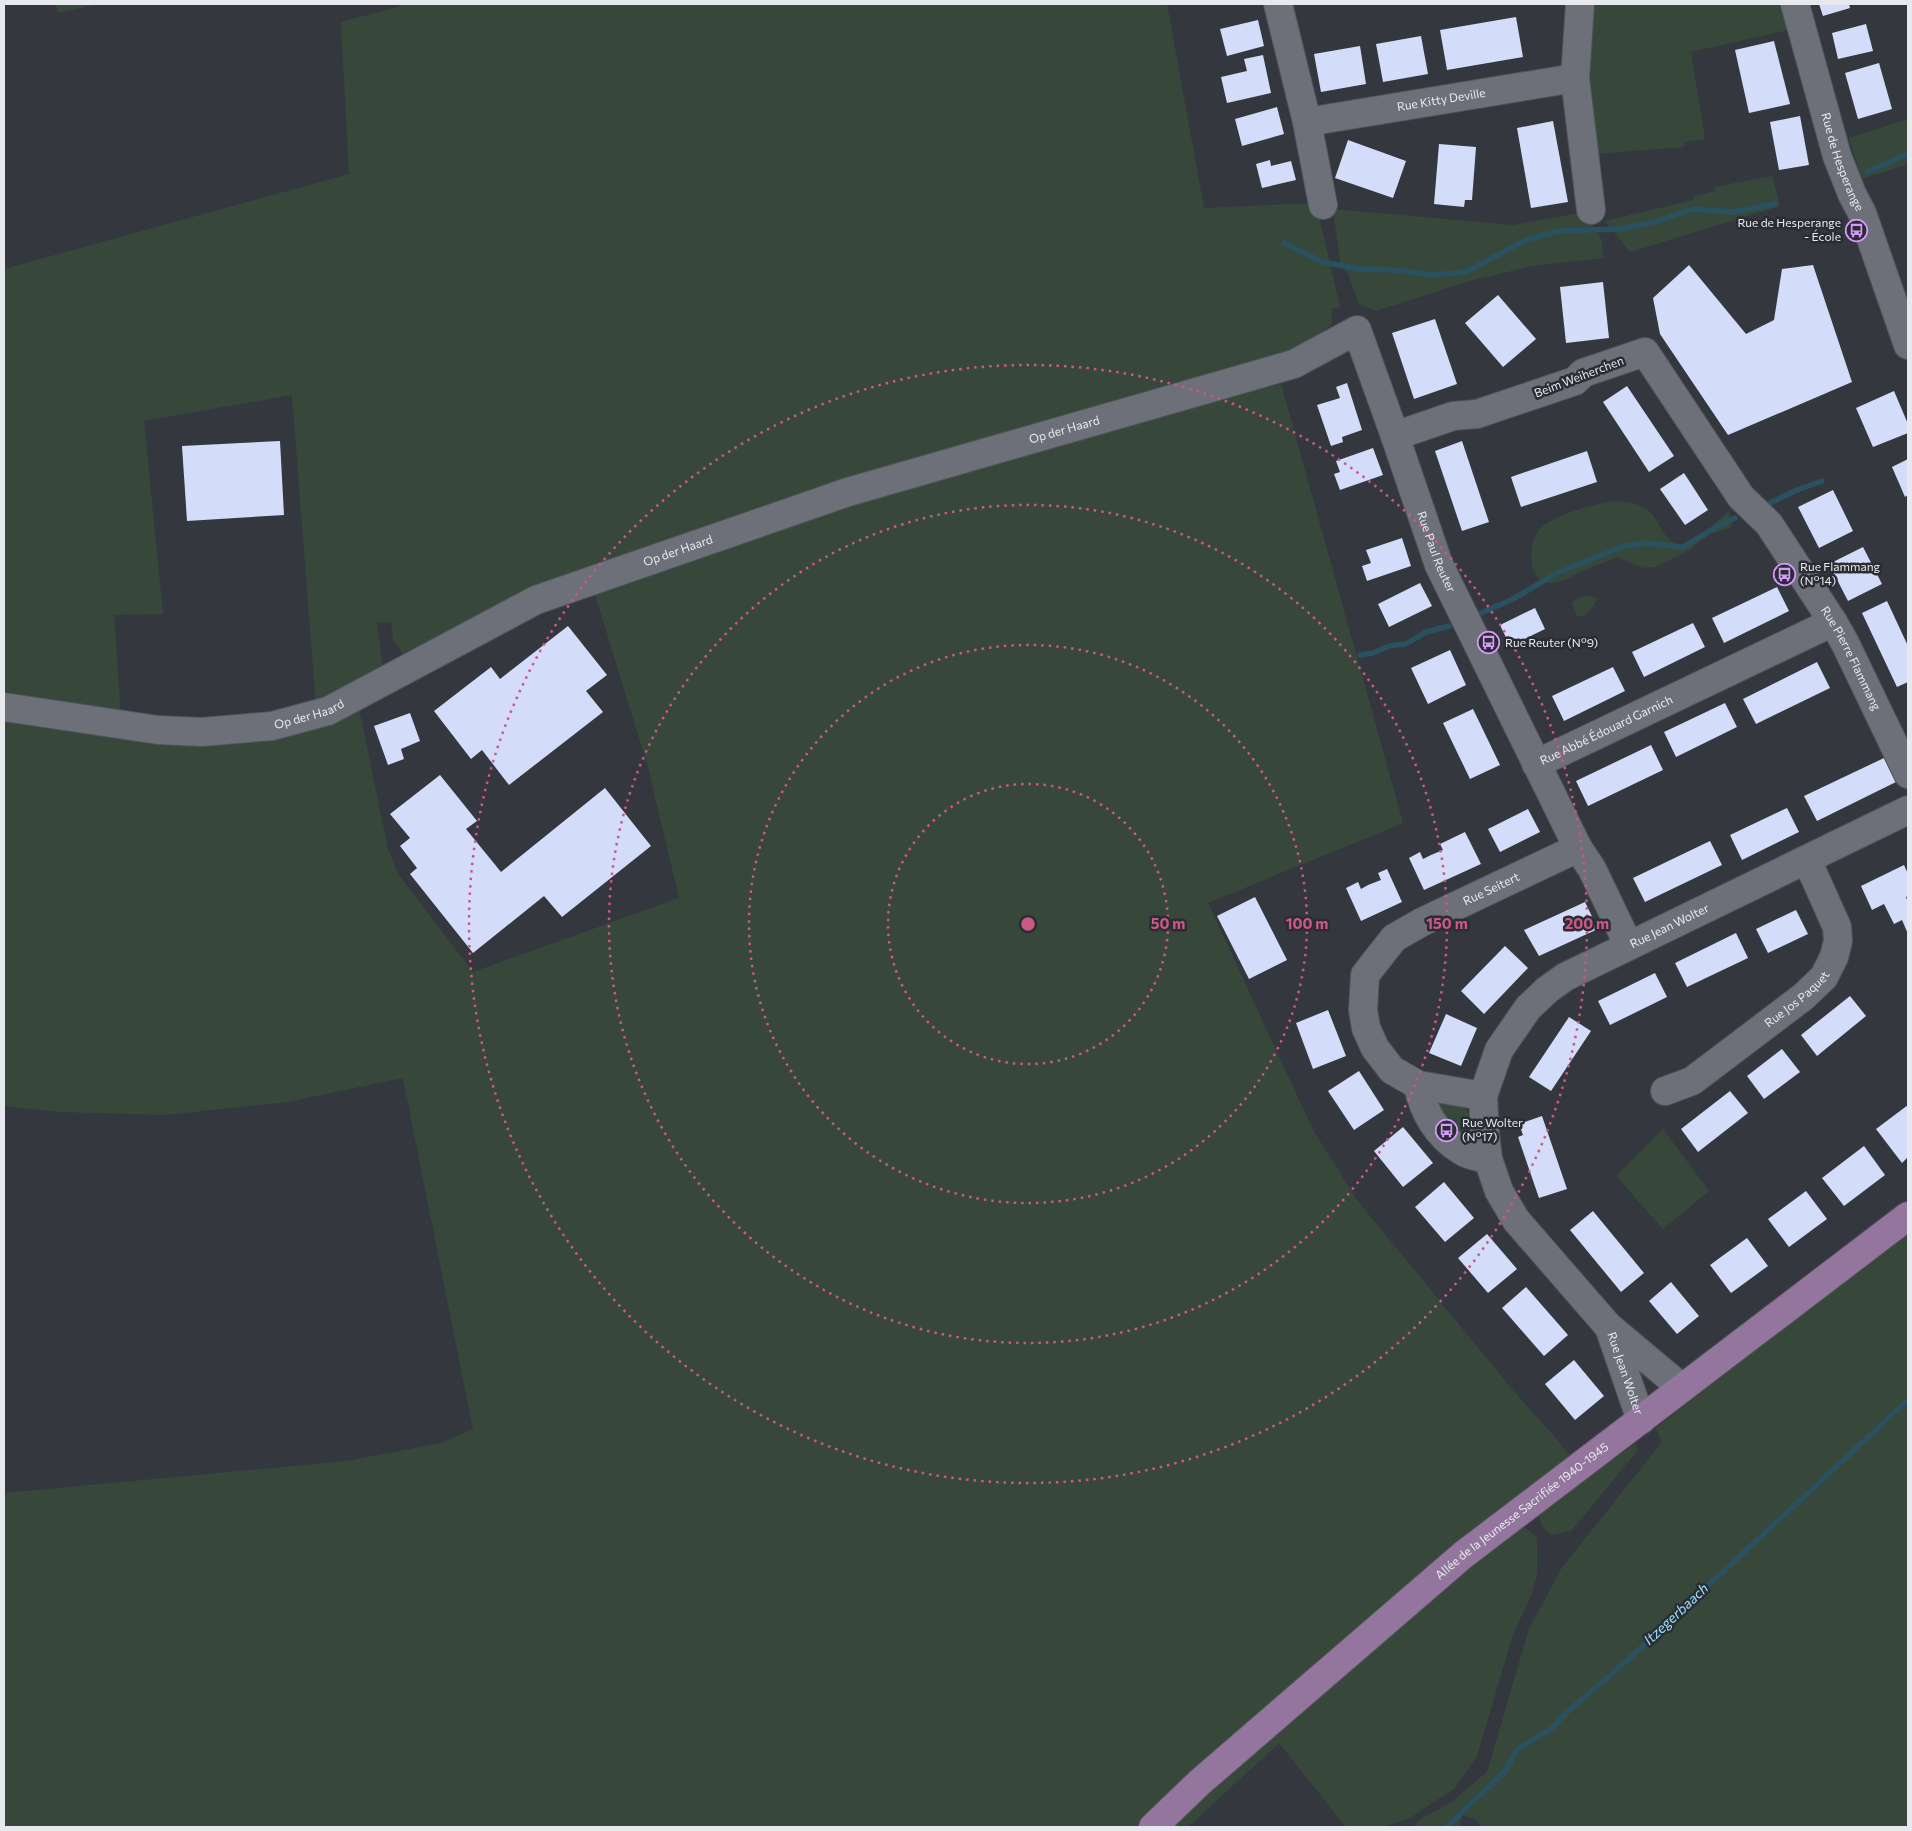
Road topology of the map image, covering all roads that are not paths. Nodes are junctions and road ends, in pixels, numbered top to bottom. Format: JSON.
{"nodes":[{"id":1,"x":1580,"y":4,"type":"edge"},
{"id":2,"x":1795,"y":4,"type":"edge"},
{"id":3,"x":1284,"y":6,"type":"edge"},
{"id":4,"x":1575,"y":78,"type":"junction"},
{"id":5,"x":1307,"y":122,"type":"junction"},
{"id":6,"x":1323,"y":205,"type":"dead end"},
{"id":7,"x":1591,"y":210,"type":"dead end"},
{"id":8,"x":1356,"y":330,"type":"joint"},
{"id":9,"x":1908,"y":345,"type":"edge"},
{"id":10,"x":1395,"y":436,"type":"junction"},
{"id":11,"x":1769,"y":524,"type":"joint"},
{"id":12,"x":1833,"y":622,"type":"junction"},
{"id":13,"x":4,"y":707,"type":"edge"},
{"id":14,"x":1536,"y":764,"type":"junction"},
{"id":15,"x":1908,"y":774,"type":"edge"},
{"id":16,"x":1908,"y":810,"type":"edge"},
{"id":17,"x":1578,"y":848,"type":"junction"},
{"id":18,"x":1807,"y":860,"type":"junction"},
{"id":19,"x":1629,"y":946,"type":"junction"},
{"id":20,"x":1418,"y":1085,"type":"junction"},
{"id":21,"x":1665,"y":1091,"type":"dead end"},
{"id":22,"x":1484,"y":1096,"type":"junction"},
{"id":23,"x":1488,"y":1159,"type":"junction"},
{"id":24,"x":1908,"y":1216,"type":"edge"},
{"id":25,"x":1608,"y":1326,"type":"junction"},
{"id":26,"x":1682,"y":1388,"type":"junction"},
{"id":27,"x":1641,"y":1420,"type":"junction"},
{"id":28,"x":1153,"y":1827,"type":"edge"}],
"edges":[{"from":1,"to":4,"type":"street"},
{"from":2,"to":9,"type":"street","name":"Rue de Hesperange"},
{"from":3,"to":5,"type":"street"},
{"from":4,"to":5,"type":"street","name":"Rue Kitty Deville"},
{"from":4,"to":7,"type":"street"},
{"from":5,"to":6,"type":"street"},
{"from":8,"to":10,"type":"street","name":"Rue Paul Reuter"},
{"from":8,"to":13,"type":"street","name":"Op der Haard"},
{"from":10,"to":11,"type":"street","name":"Beim Weiherchen"},
{"from":10,"to":14,"type":"street","name":"Rue Paul Reuter"},
{"from":11,"to":12,"type":"street","name":"Rue Pierre Flammang"},
{"from":12,"to":14,"type":"street","name":"Rue Abbé Édouard Garnich"},
{"from":12,"to":15,"type":"street","name":"Rue Pierre Flammang"},
{"from":14,"to":17,"type":"street","name":"Rue Abbé Édouard Garnich"},
{"from":16,"to":18,"type":"street","name":"Rue Jean Wolter"},
{"from":17,"to":19,"type":"street","name":"Rue Abbé Édouard Garnich"},
{"from":17,"to":20,"type":"street","name":"Rue Seitert"},
{"from":18,"to":19,"type":"street","name":"Rue Jean Wolter"},
{"from":18,"to":21,"type":"street","name":"Rue Jos Paquet"},
{"from":19,"to":22,"type":"street","name":"Rue Jean Wolter"},
{"from":20,"to":22,"type":"street"},
{"from":20,"to":23,"type":"street"},
{"from":22,"to":23,"type":"street","name":"Rue Jean Wolter"},
{"from":23,"to":25,"type":"street","name":"Rue Jean Wolter"},
{"from":24,"to":26,"type":"main road","name":"Allée de la Jeunesse Sacrifiée 1940-1945"},
{"from":25,"to":26,"type":"street","name":"Rue Jean Wolter"},
{"from":25,"to":27,"type":"street","name":"Rue Jean Wolter"},
{"from":26,"to":27,"type":"main road","name":"Allée de la Jeunesse Sacrifiée 1940-1945"},
{"from":27,"to":28,"type":"main road","name":"Allée de la Jeunesse Sacrifiée 1940-1945"}]}
